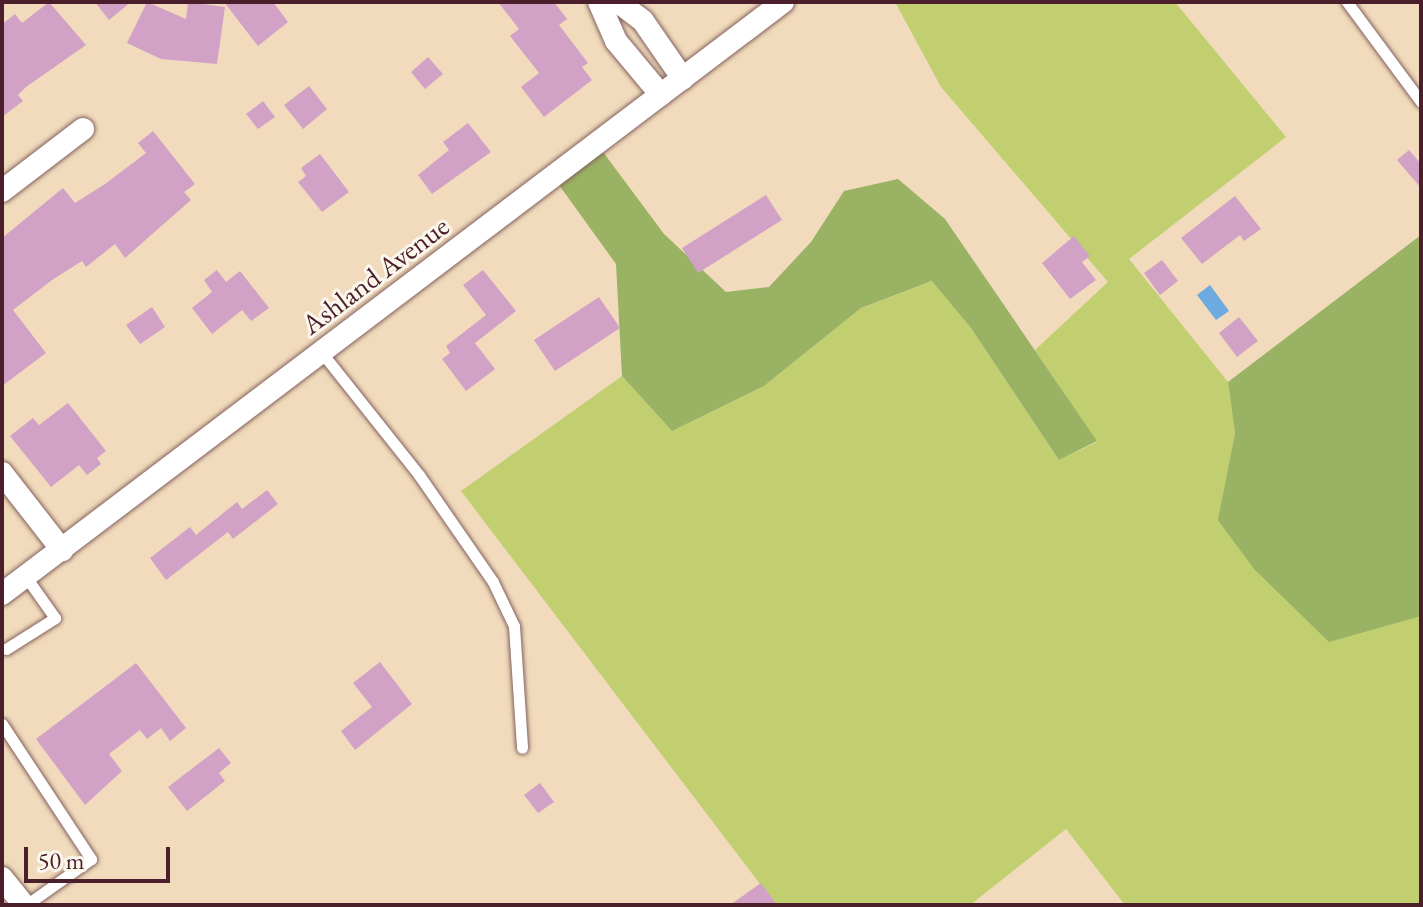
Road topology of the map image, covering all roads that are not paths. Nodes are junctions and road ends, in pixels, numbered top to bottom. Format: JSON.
{"nodes":[{"id":1,"x":599,"y":2,"type":"edge"},
{"id":2,"x":618,"y":2,"type":"edge"},
{"id":3,"x":783,"y":2,"type":"edge"},
{"id":4,"x":1347,"y":2,"type":"edge"},
{"id":5,"x":683,"y":79,"type":"junction"},
{"id":6,"x":661,"y":95,"type":"junction"},
{"id":7,"x":1421,"y":102,"type":"edge"},
{"id":8,"x":83,"y":129,"type":"dead end"},
{"id":9,"x":2,"y":191,"type":"edge"},
{"id":10,"x":322,"y":353,"type":"junction"},
{"id":11,"x":2,"y":473,"type":"edge"},
{"id":12,"x":62,"y":550,"type":"junction"},
{"id":13,"x":26,"y":577,"type":"junction"},
{"id":14,"x":2,"y":594,"type":"edge"},
{"id":15,"x":3,"y":650,"type":"edge"},
{"id":16,"x":2,"y":724,"type":"edge"},
{"id":17,"x":522,"y":748,"type":"dead end"},
{"id":18,"x":2,"y":878,"type":"edge"},
{"id":19,"x":25,"y":905,"type":"edge"}],
"edges":[{"from":1,"to":6,"type":"street"},
{"from":2,"to":5,"type":"street"},
{"from":3,"to":5,"type":"street","name":"Ashland Avenue"},
{"from":4,"to":7,"type":"lane"},
{"from":5,"to":6,"type":"street","name":"Ashland Avenue"},
{"from":6,"to":10,"type":"street","name":"Ashland Avenue"},
{"from":8,"to":9,"type":"street"},
{"from":10,"to":12,"type":"street","name":"Ashland Avenue"},
{"from":10,"to":17,"type":"lane"},
{"from":11,"to":12,"type":"street"},
{"from":12,"to":13,"type":"street","name":"Ashland Avenue"},
{"from":13,"to":14,"type":"street","name":"Ashland Avenue"},
{"from":13,"to":15,"type":"lane"},
{"from":16,"to":19,"type":"lane"},
{"from":18,"to":19,"type":"street"}]}
